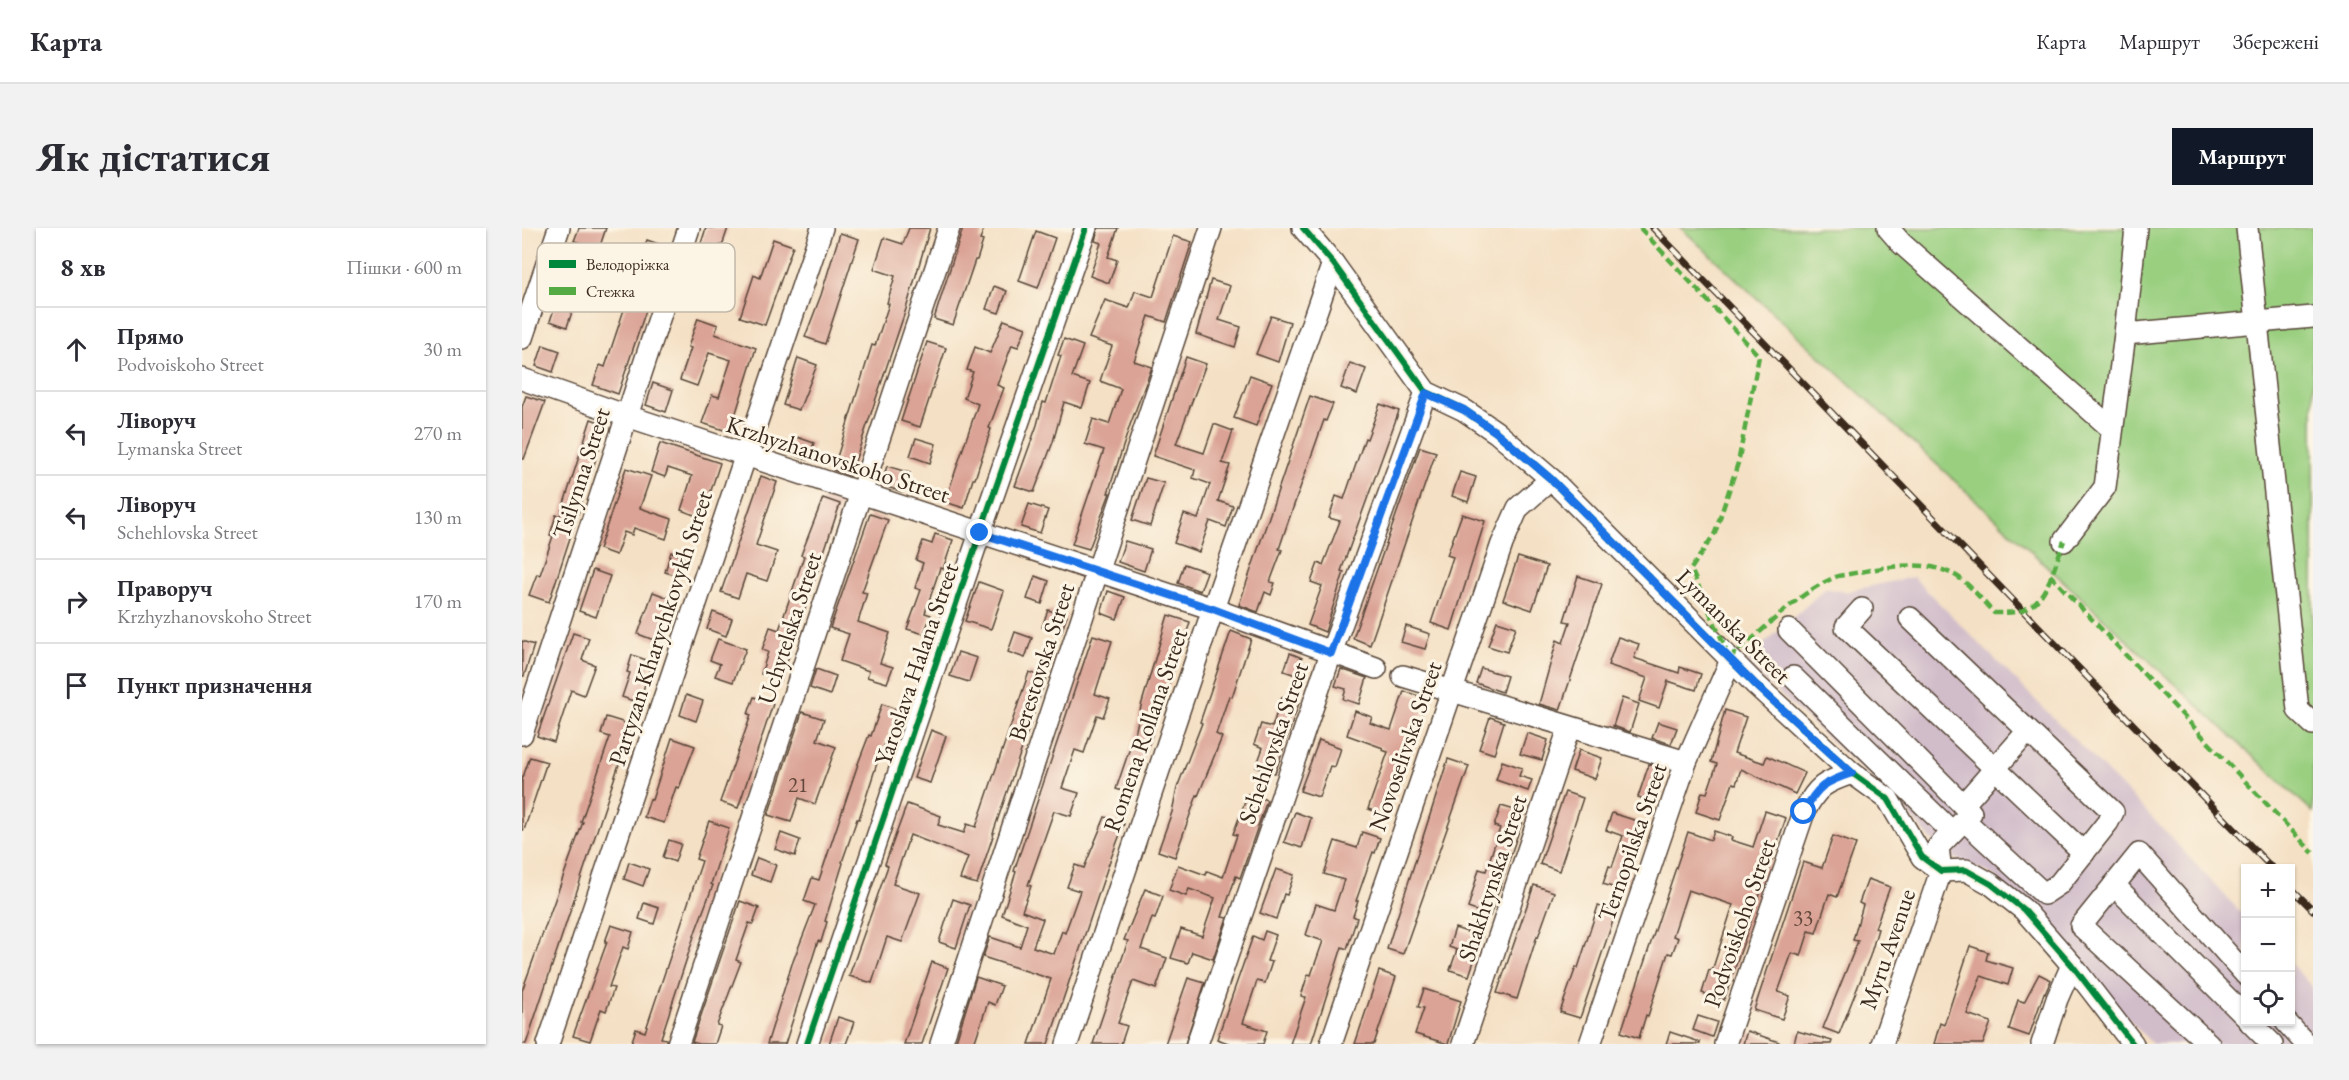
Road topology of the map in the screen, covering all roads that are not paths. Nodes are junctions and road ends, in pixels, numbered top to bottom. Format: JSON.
{"nodes":[{"id":1,"x":559,"y":228,"type":"edge"},
{"id":2,"x":689,"y":228,"type":"edge"},
{"id":3,"x":822,"y":228,"type":"edge"},
{"id":4,"x":950,"y":228,"type":"edge"},
{"id":5,"x":1086,"y":228,"type":"edge"},
{"id":6,"x":1211,"y":228,"type":"edge"},
{"id":7,"x":1302,"y":228,"type":"edge"},
{"id":8,"x":1888,"y":228,"type":"edge"},
{"id":9,"x":2136,"y":228,"type":"edge"},
{"id":10,"x":2247,"y":228,"type":"edge"},
{"id":11,"x":554,"y":243,"type":"edge"},
{"id":12,"x":684,"y":243,"type":"edge"},
{"id":13,"x":1333,"y":263,"type":"junction"},
{"id":14,"x":537,"y":293,"type":"edge"},
{"id":15,"x":661,"y":312,"type":"edge"},
{"id":16,"x":2313,"y":317,"type":"edge"},
{"id":17,"x":2258,"y":322,"type":"junction"},
{"id":18,"x":2125,"y":334,"type":"junction"},
{"id":19,"x":522,"y":338,"type":"edge"},
{"id":20,"x":522,"y":379,"type":"edge"},
{"id":21,"x":1426,"y":393,"type":"junction"},
{"id":22,"x":627,"y":416,"type":"junction"},
{"id":23,"x":2112,"y":429,"type":"junction"},
{"id":24,"x":744,"y":454,"type":"junction"},
{"id":25,"x":1551,"y":479,"type":"junction"},
{"id":26,"x":860,"y":493,"type":"junction"},
{"id":27,"x":980,"y":533,"type":"junction"},
{"id":28,"x":2064,"y":541,"type":"dead end"},
{"id":29,"x":1098,"y":572,"type":"junction"},
{"id":30,"x":1213,"y":609,"type":"junction"},
{"id":31,"x":1862,"y":609,"type":"dead end"},
{"id":32,"x":1910,"y":618,"type":"dead end"},
{"id":33,"x":1789,"y":630,"type":"dead end"},
{"id":34,"x":1331,"y":653,"type":"junction"},
{"id":35,"x":1731,"y":660,"type":"junction"},
{"id":36,"x":1376,"y":669,"type":"dead end"},
{"id":37,"x":1403,"y":676,"type":"dead end"},
{"id":38,"x":1792,"y":677,"type":"dead end"},
{"id":39,"x":1451,"y":691,"type":"junction"},
{"id":40,"x":2313,"y":724,"type":"edge"},
{"id":41,"x":1569,"y":728,"type":"junction"},
{"id":42,"x":2028,"y":732,"type":"junction"},
{"id":43,"x":522,"y":734,"type":"edge"},
{"id":44,"x":1686,"y":762,"type":"junction"},
{"id":45,"x":1995,"y":769,"type":"junction"},
{"id":46,"x":1852,"y":773,"type":"junction"},
{"id":47,"x":1960,"y":819,"type":"junction"},
{"id":48,"x":2084,"y":853,"type":"junction"},
{"id":49,"x":1941,"y":871,"type":"junction"},
{"id":50,"x":2114,"y":885,"type":"junction"},
{"id":51,"x":2072,"y":965,"type":"junction"},
{"id":52,"x":2243,"y":972,"type":"edge"},
{"id":53,"x":2241,"y":1012,"type":"edge"},
{"id":54,"x":2254,"y":1026,"type":"edge"},
{"id":55,"x":2290,"y":1026,"type":"edge"},
{"id":56,"x":548,"y":1044,"type":"edge"},
{"id":57,"x":678,"y":1044,"type":"edge"},
{"id":58,"x":807,"y":1044,"type":"edge"},
{"id":59,"x":941,"y":1044,"type":"edge"},
{"id":60,"x":1066,"y":1044,"type":"edge"},
{"id":61,"x":1197,"y":1044,"type":"edge"},
{"id":62,"x":1331,"y":1044,"type":"edge"},
{"id":63,"x":1463,"y":1044,"type":"edge"},
{"id":64,"x":1590,"y":1044,"type":"edge"},
{"id":65,"x":1725,"y":1044,"type":"edge"},
{"id":66,"x":1882,"y":1044,"type":"edge"},
{"id":67,"x":2042,"y":1044,"type":"edge"},
{"id":68,"x":2133,"y":1044,"type":"edge"},
{"id":69,"x":2208,"y":1044,"type":"edge"},
{"id":70,"x":2272,"y":1044,"type":"edge"},
{"id":71,"x":2306,"y":1044,"type":"edge"}],
"edges":[{"from":1,"to":11,"type":"street"},
{"from":2,"to":12,"type":"street","name":"Tsilynna Street"},
{"from":3,"to":24,"type":"street","name":"Partyzan Kharychkovykh Street"},
{"from":4,"to":26,"type":"street","name":"Uchytelska Street"},
{"from":5,"to":27,"type":"street","name":"Yaroslava Halana Street"},
{"from":6,"to":29,"type":"street","name":"Berestovska Street"},
{"from":7,"to":13,"type":"street"},
{"from":8,"to":23,"type":"street"},
{"from":9,"to":18,"type":"street"},
{"from":10,"to":17,"type":"street"},
{"from":13,"to":21,"type":"street"},
{"from":13,"to":30,"type":"street","name":"Romena Rollana Street"},
{"from":14,"to":19,"type":"street"},
{"from":15,"to":22,"type":"street","name":"Tsilynna Street"},
{"from":16,"to":17,"type":"street"},
{"from":17,"to":18,"type":"street"},
{"from":17,"to":40,"type":"street"},
{"from":18,"to":23,"type":"street"},
{"from":20,"to":22,"type":"street","name":"Krzhyzhanovskoho Street"},
{"from":21,"to":25,"type":"street","name":"Lymanska Street"},
{"from":21,"to":34,"type":"street","name":"Schehlovska Street"},
{"from":22,"to":24,"type":"street","name":"Krzhyzhanovskoho Street"},
{"from":22,"to":43,"type":"street","name":"Tsilynna Street"},
{"from":23,"to":28,"type":"street"},
{"from":24,"to":26,"type":"street","name":"Krzhyzhanovskoho Street"},
{"from":24,"to":56,"type":"street","name":"Partyzan Kharychkovykh Street"},
{"from":25,"to":35,"type":"street","name":"Lymanska Street"},
{"from":25,"to":39,"type":"street","name":"Novoselivska Street"},
{"from":26,"to":27,"type":"street","name":"Krzhyzhanovskoho Street"},
{"from":26,"to":57,"type":"street","name":"Uchytelska Street"},
{"from":27,"to":29,"type":"street","name":"Krzhyzhanovskoho Street"},
{"from":27,"to":58,"type":"street","name":"Yaroslava Halana Street"},
{"from":29,"to":30,"type":"street","name":"Krzhyzhanovskoho Street"},
{"from":29,"to":59,"type":"street","name":"Berestovska Street"},
{"from":30,"to":34,"type":"street","name":"Krzhyzhanovskoho Street"},
{"from":30,"to":60,"type":"street","name":"Romena Rollana Street"},
{"from":31,"to":45,"type":"street"},
{"from":32,"to":42,"type":"street"},
{"from":33,"to":47,"type":"street"},
{"from":34,"to":36,"type":"street","name":"Krzhyzhanovskoho Street"},
{"from":34,"to":61,"type":"street","name":"Schehlovska Street"},
{"from":35,"to":44,"type":"street","name":"Ternopilska Street"},
{"from":35,"to":46,"type":"street","name":"Lymanska Street"},
{"from":37,"to":39,"type":"street"},
{"from":38,"to":47,"type":"street"},
{"from":39,"to":41,"type":"street"},
{"from":39,"to":62,"type":"street","name":"Novoselivska Street"},
{"from":41,"to":44,"type":"street"},
{"from":41,"to":63,"type":"street","name":"Shakhtynska Street"},
{"from":42,"to":45,"type":"street"},
{"from":42,"to":48,"type":"street"},
{"from":44,"to":64,"type":"street","name":"Ternopilska Street"},
{"from":45,"to":47,"type":"street"},
{"from":45,"to":48,"type":"street"},
{"from":46,"to":49,"type":"street","name":"Lymanska Street"},
{"from":46,"to":65,"type":"street","name":"Podvoiskoho Street"},
{"from":47,"to":48,"type":"street"},
{"from":47,"to":49,"type":"street","name":"Myru Avenue"},
{"from":49,"to":51,"type":"street"},
{"from":49,"to":66,"type":"street","name":"Myru Avenue"},
{"from":50,"to":52,"type":"street"},
{"from":50,"to":53,"type":"street"},
{"from":50,"to":69,"type":"street"},
{"from":51,"to":67,"type":"street"},
{"from":51,"to":68,"type":"street"},
{"from":54,"to":70,"type":"street"},
{"from":55,"to":71,"type":"street"}]}
